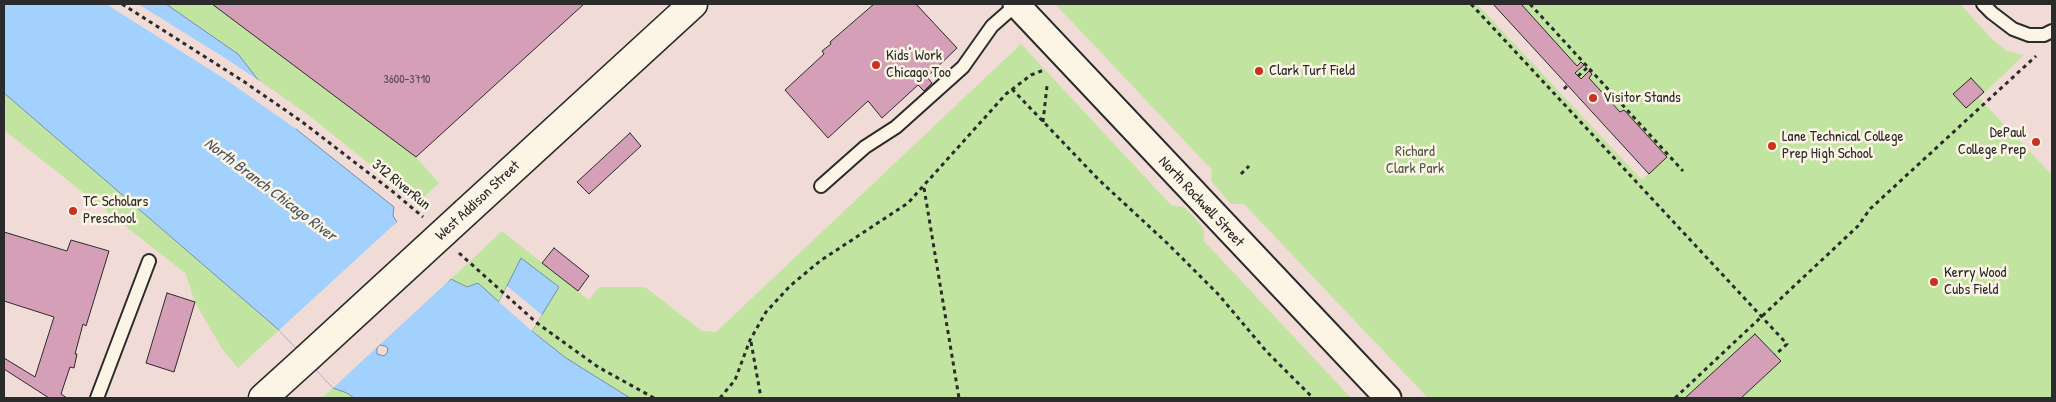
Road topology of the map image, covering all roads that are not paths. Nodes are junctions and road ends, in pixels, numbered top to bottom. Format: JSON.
{"nodes":[{"id":1,"x":1016,"y":4,"type":"edge"},
{"id":2,"x":1983,"y":4,"type":"edge"},
{"id":3,"x":690,"y":5,"type":"edge"},
{"id":4,"x":2052,"y":31,"type":"edge"},
{"id":5,"x":821,"y":186,"type":"dead end"},
{"id":6,"x":149,"y":261,"type":"dead end"},
{"id":7,"x":97,"y":398,"type":"edge"},
{"id":8,"x":263,"y":398,"type":"edge"},
{"id":9,"x":1388,"y":398,"type":"edge"}],
"edges":[{"from":1,"to":5,"type":"lane"},
{"from":1,"to":9,"type":"street","name":"North Rockwell Street"},
{"from":2,"to":4,"type":"lane"},
{"from":3,"to":8,"type":"main road","name":"West Addison Street","bridge":true},
{"from":6,"to":7,"type":"lane"}]}
